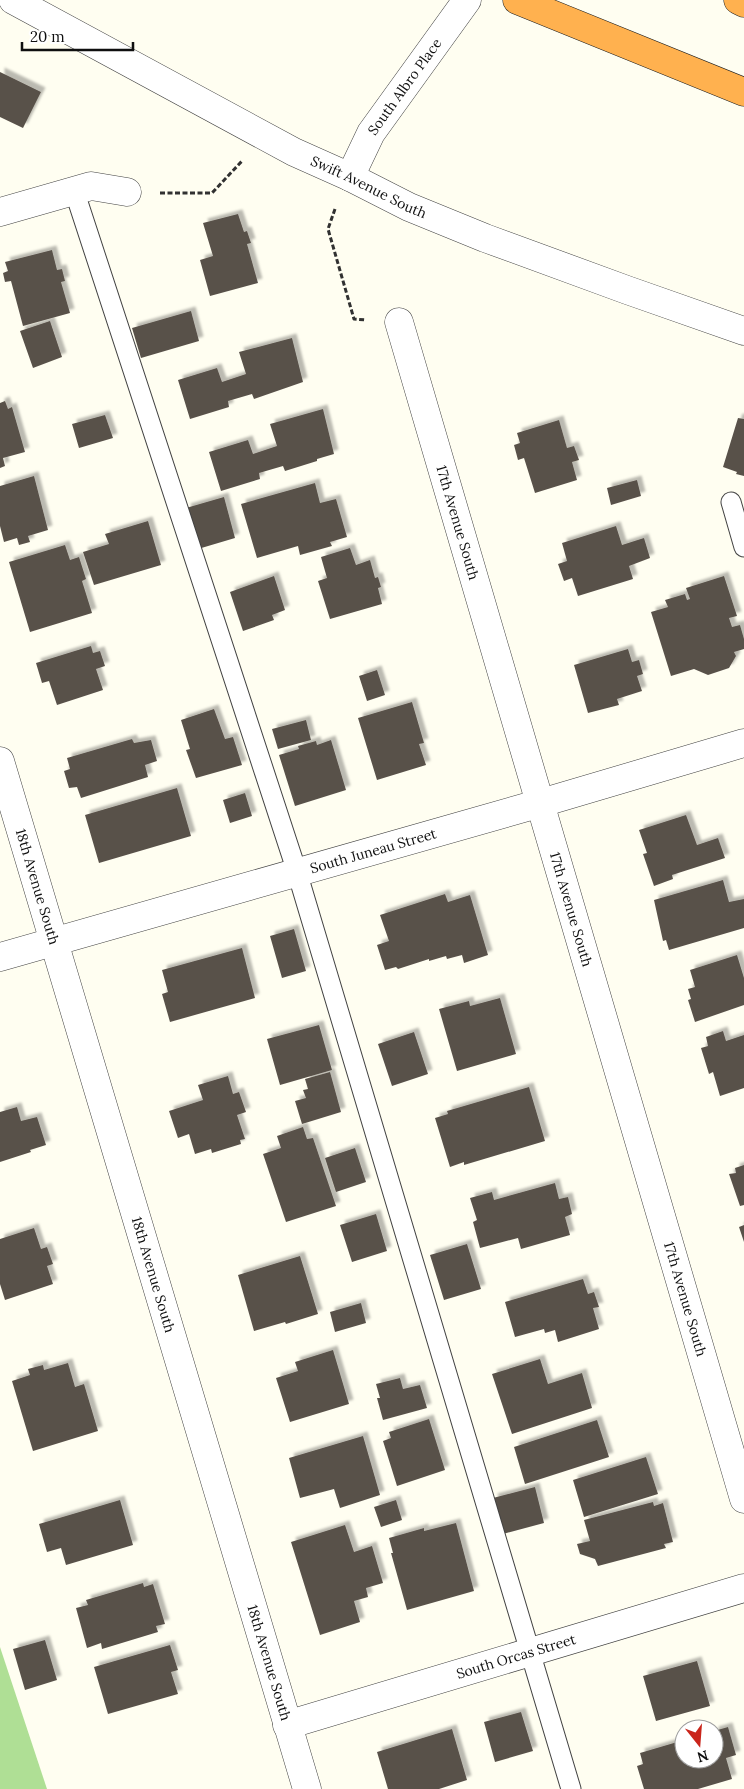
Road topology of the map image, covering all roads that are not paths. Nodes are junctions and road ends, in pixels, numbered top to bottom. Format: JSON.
{"nodes":[{"id":1,"x":13,"y":0,"type":"edge"},
{"id":2,"x":467,"y":0,"type":"edge"},
{"id":3,"x":517,"y":0,"type":"edge"},
{"id":4,"x":738,"y":0,"type":"edge"},
{"id":5,"x":744,"y":3,"type":"edge"},
{"id":6,"x":744,"y":92,"type":"edge"},
{"id":7,"x":350,"y":177,"type":"junction"},
{"id":8,"x":74,"y":190,"type":"junction"},
{"id":9,"x":127,"y":192,"type":"road end"},
{"id":10,"x":0,"y":212,"type":"edge"},
{"id":11,"x":399,"y":322,"type":"dead end"},
{"id":12,"x":744,"y":331,"type":"edge"},
{"id":13,"x":731,"y":502,"type":"dead end"},
{"id":14,"x":744,"y":547,"type":"edge"},
{"id":15,"x":744,"y":743,"type":"edge"},
{"id":16,"x":0,"y":761,"type":"edge"},
{"id":17,"x":541,"y":803,"type":"junction"},
{"id":18,"x":297,"y":872,"type":"junction"},
{"id":19,"x":55,"y":942,"type":"junction"},
{"id":20,"x":0,"y":957,"type":"edge"},
{"id":21,"x":744,"y":1499,"type":"edge"},
{"id":22,"x":744,"y":1588,"type":"edge"},
{"id":23,"x":530,"y":1652,"type":"junction"},
{"id":24,"x":287,"y":1725,"type":"junction"},
{"id":25,"x":306,"y":1789,"type":"edge"},
{"id":26,"x":571,"y":1789,"type":"edge"}],
"edges":[{"from":1,"to":7,"type":"street","name":"Swift Avenue South"},
{"from":2,"to":7,"type":"street","name":"South Albro Place"},
{"from":3,"to":6,"type":"highway"},
{"from":4,"to":5,"type":"highway"},
{"from":7,"to":12,"type":"street","name":"Swift Avenue South"},
{"from":8,"to":9,"type":"street"},
{"from":8,"to":10,"type":"street"},
{"from":8,"to":18,"type":"lane"},
{"from":11,"to":17,"type":"street","name":"17th Avenue South"},
{"from":13,"to":14,"type":"lane"},
{"from":15,"to":17,"type":"street","name":"South Juneau Street"},
{"from":16,"to":19,"type":"street","name":"18th Avenue South"},
{"from":17,"to":18,"type":"street","name":"South Juneau Street"},
{"from":17,"to":21,"type":"street","name":"17th Avenue South"},
{"from":18,"to":19,"type":"street","name":"South Juneau Street"},
{"from":18,"to":23,"type":"lane"},
{"from":19,"to":20,"type":"street","name":"South Juneau Street"},
{"from":19,"to":24,"type":"street","name":"18th Avenue South"},
{"from":22,"to":23,"type":"street","name":"South Orcas Street"},
{"from":23,"to":24,"type":"street","name":"South Orcas Street"},
{"from":23,"to":26,"type":"lane"},
{"from":24,"to":25,"type":"street","name":"18th Avenue South"}]}
